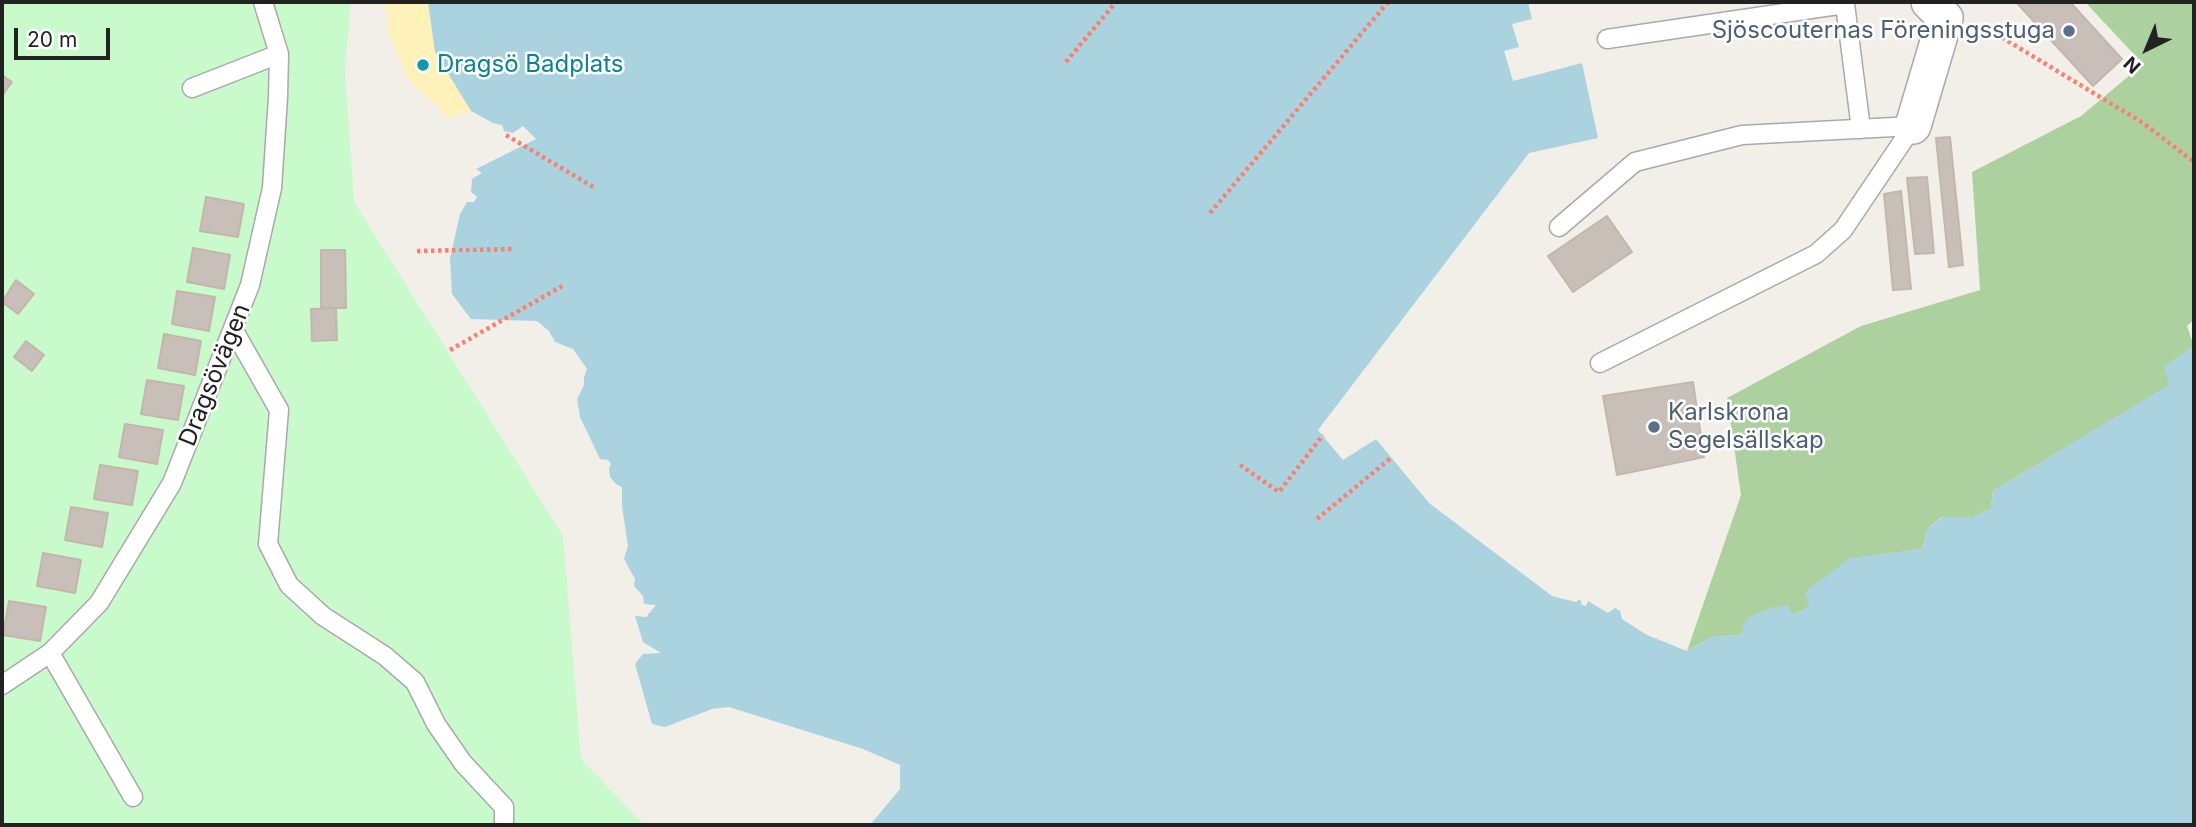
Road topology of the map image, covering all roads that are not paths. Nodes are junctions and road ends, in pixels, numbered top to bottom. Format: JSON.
{"nodes":[{"id":1,"x":262,"y":2,"type":"edge"},
{"id":2,"x":1937,"y":10,"type":"edge"},
{"id":3,"x":1607,"y":39,"type":"dead end"},
{"id":4,"x":279,"y":54,"type":"junction"},
{"id":5,"x":192,"y":88,"type":"dead end"},
{"id":6,"x":1913,"y":126,"type":"junction"},
{"id":7,"x":1861,"y":129,"type":"junction"},
{"id":8,"x":1559,"y":228,"type":"dead end"},
{"id":9,"x":233,"y":329,"type":"junction"},
{"id":10,"x":1600,"y":363,"type":"dead end"},
{"id":11,"x":50,"y":653,"type":"junction"},
{"id":12,"x":2,"y":685,"type":"edge"},
{"id":13,"x":133,"y":797,"type":"dead end"},
{"id":14,"x":504,"y":825,"type":"edge"}],
"edges":[{"from":1,"to":4,"type":"lane","name":"Dragsövägen"},
{"from":2,"to":6,"type":"street"},
{"from":3,"to":7,"type":"lane"},
{"from":4,"to":5,"type":"lane"},
{"from":4,"to":9,"type":"lane","name":"Dragsövägen"},
{"from":6,"to":7,"type":"lane"},
{"from":6,"to":10,"type":"lane"},
{"from":7,"to":8,"type":"lane"},
{"from":9,"to":11,"type":"lane","name":"Dragsövägen"},
{"from":9,"to":14,"type":"lane"},
{"from":11,"to":12,"type":"lane","name":"Dragsövägen"},
{"from":11,"to":13,"type":"lane"}]}
